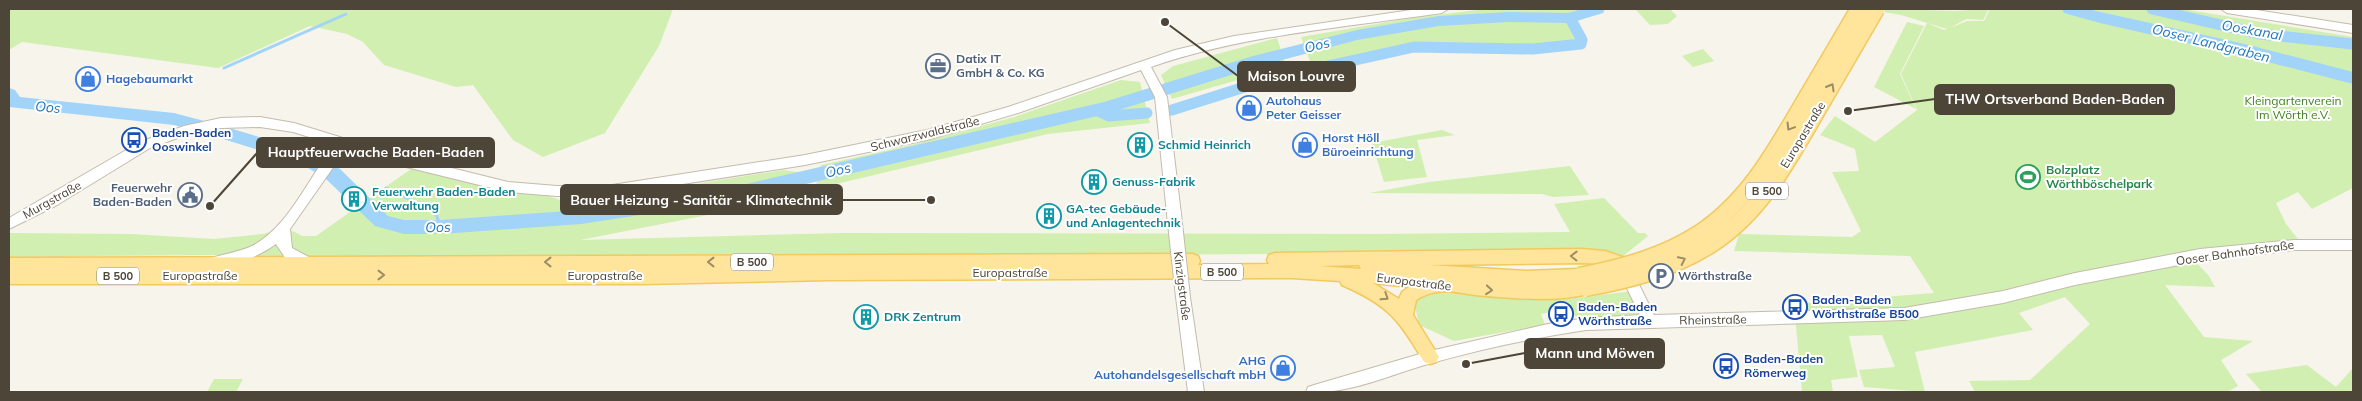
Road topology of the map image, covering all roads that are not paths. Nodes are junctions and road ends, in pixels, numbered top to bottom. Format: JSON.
{"nodes":[{"id":1,"x":1442,"y":9,"type":"edge"},
{"id":2,"x":1859,"y":9,"type":"edge"},
{"id":3,"x":1876,"y":9,"type":"edge"},
{"id":4,"x":2227,"y":9,"type":"edge"},
{"id":5,"x":2353,"y":29,"type":"edge"},
{"id":6,"x":1144,"y":65,"type":"junction"},
{"id":7,"x":179,"y":133,"type":"joint"},
{"id":8,"x":343,"y":144,"type":"junction"},
{"id":9,"x":9,"y":224,"type":"edge"},
{"id":10,"x":283,"y":228,"type":"junction"},
{"id":11,"x":2353,"y":245,"type":"edge"},
{"id":12,"x":1271,"y":260,"type":"junction"},
{"id":13,"x":208,"y":264,"type":"junction"},
{"id":14,"x":309,"y":264,"type":"junction"},
{"id":15,"x":1622,"y":264,"type":"joint"},
{"id":16,"x":9,"y":265,"type":"edge"},
{"id":17,"x":1329,"y":273,"type":"junction"},
{"id":18,"x":2117,"y":273,"type":"joint"},
{"id":19,"x":9,"y":276,"type":"edge"},
{"id":20,"x":1582,"y":282,"type":"junction"},
{"id":21,"x":1440,"y":286,"type":"junction"},
{"id":22,"x":1404,"y":314,"type":"junction"},
{"id":23,"x":1650,"y":321,"type":"junction"},
{"id":24,"x":1430,"y":357,"type":"junction"},
{"id":25,"x":1196,"y":392,"type":"edge"},
{"id":26,"x":1314,"y":392,"type":"edge"}],
"edges":[{"from":1,"to":6,"type":"street","name":"Schwarzwaldstraße"},
{"from":2,"to":20,"type":"main road","name":"Europastraße","number":"B 500","one_way":true,"bridge":true},
{"from":20,"to":3,"type":"main road","name":"Europastraße","number":"B 500","one_way":true,"bridge":true},
{"from":4,"to":5,"type":"street"},
{"from":6,"to":8,"type":"street","name":"Schwarzwaldstraße"},
{"from":6,"to":25,"type":"street","name":"Kinzigstraße","bridge":true},
{"from":7,"to":8,"type":"street","name":"Schwarzwaldstraße"},
{"from":7,"to":9,"type":"street","name":"Murgstraße"},
{"from":8,"to":10,"type":"street"},
{"from":10,"to":13,"type":"street"},
{"from":10,"to":14,"type":"street"},
{"from":11,"to":18,"type":"street","name":"Ooser Bahnhofstraße"},
{"from":12,"to":14,"type":"main road","name":"Europastraße","number":"B 500","one_way":true},
{"from":15,"to":12,"type":"main road","one_way":true},
{"from":12,"to":20,"type":"main road","name":"Europastraße","number":"B 500"},
{"from":13,"to":14,"type":"main road","name":"Europastraße","number":"B 500"},
{"from":13,"to":16,"type":"main road","name":"Europastraße","number":"B 500"},
{"from":15,"to":23,"type":"street"},
{"from":19,"to":17,"type":"main road","name":"Europastraße","number":"B 500","one_way":true},
{"from":17,"to":21,"type":"main road","name":"Europastraße","number":"B 500"},
{"from":17,"to":22,"type":"main road","one_way":true},
{"from":18,"to":23,"type":"street","name":"Rheinstraße"},
{"from":21,"to":20,"type":"main road","name":"Europastraße","number":"B 500","one_way":true},
{"from":21,"to":22,"type":"main road"},
{"from":22,"to":24,"type":"main road"},
{"from":23,"to":24,"type":"street","name":"Rheinstraße"},
{"from":24,"to":26,"type":"street","name":"Rheinstraße"}]}
